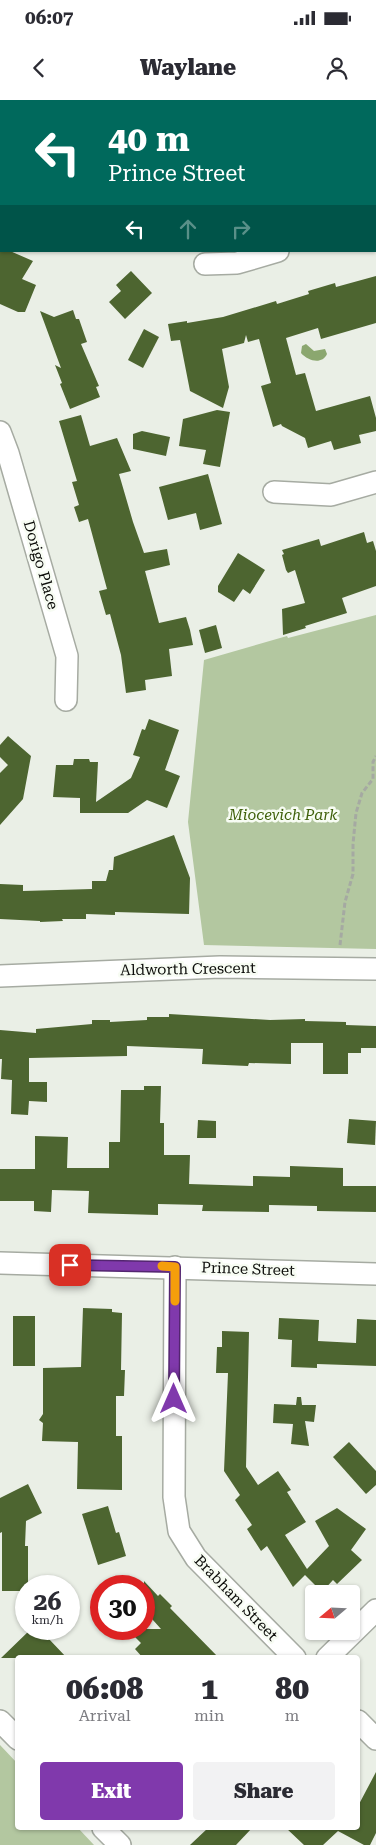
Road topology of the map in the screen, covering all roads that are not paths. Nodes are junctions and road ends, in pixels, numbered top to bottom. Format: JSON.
{"nodes":[{"id":1,"x":275,"y":252,"type":"edge"},
{"id":2,"x":204,"y":264,"type":"dead end"},
{"id":3,"x":0,"y":432,"type":"edge"},
{"id":4,"x":376,"y":482,"type":"edge"},
{"id":5,"x":274,"y":492,"type":"dead end"},
{"id":6,"x":66,"y":700,"type":"dead end"},
{"id":7,"x":376,"y":969,"type":"edge"},
{"id":8,"x":0,"y":976,"type":"edge"},
{"id":9,"x":0,"y":1263,"type":"edge"},
{"id":10,"x":175,"y":1267,"type":"junction"},
{"id":11,"x":376,"y":1274,"type":"edge"},
{"id":12,"x":376,"y":1610,"type":"edge"},
{"id":13,"x":292,"y":1655,"type":"edge"},
{"id":14,"x":330,"y":1655,"type":"edge"},
{"id":15,"x":0,"y":1721,"type":"edge"},
{"id":16,"x":360,"y":1722,"type":"edge"},
{"id":17,"x":15,"y":1736,"type":"edge"},
{"id":18,"x":376,"y":1738,"type":"edge"},
{"id":19,"x":105,"y":1830,"type":"edge"},
{"id":20,"x":120,"y":1845,"type":"edge"}],
"edges":[{"from":1,"to":2,"type":"street"},
{"from":3,"to":6,"type":"street","name":"Dorigo Place"},
{"from":4,"to":5,"type":"street"},
{"from":7,"to":8,"type":"street","name":"Aldworth Crescent"},
{"from":9,"to":10,"type":"street","name":"Prince Street"},
{"from":10,"to":11,"type":"street","name":"Prince Street"},
{"from":10,"to":13,"type":"street","name":"Brabham Street"},
{"from":12,"to":14,"type":"street"},
{"from":15,"to":17,"type":"street"},
{"from":16,"to":18,"type":"street"},
{"from":19,"to":20,"type":"street"}]}
